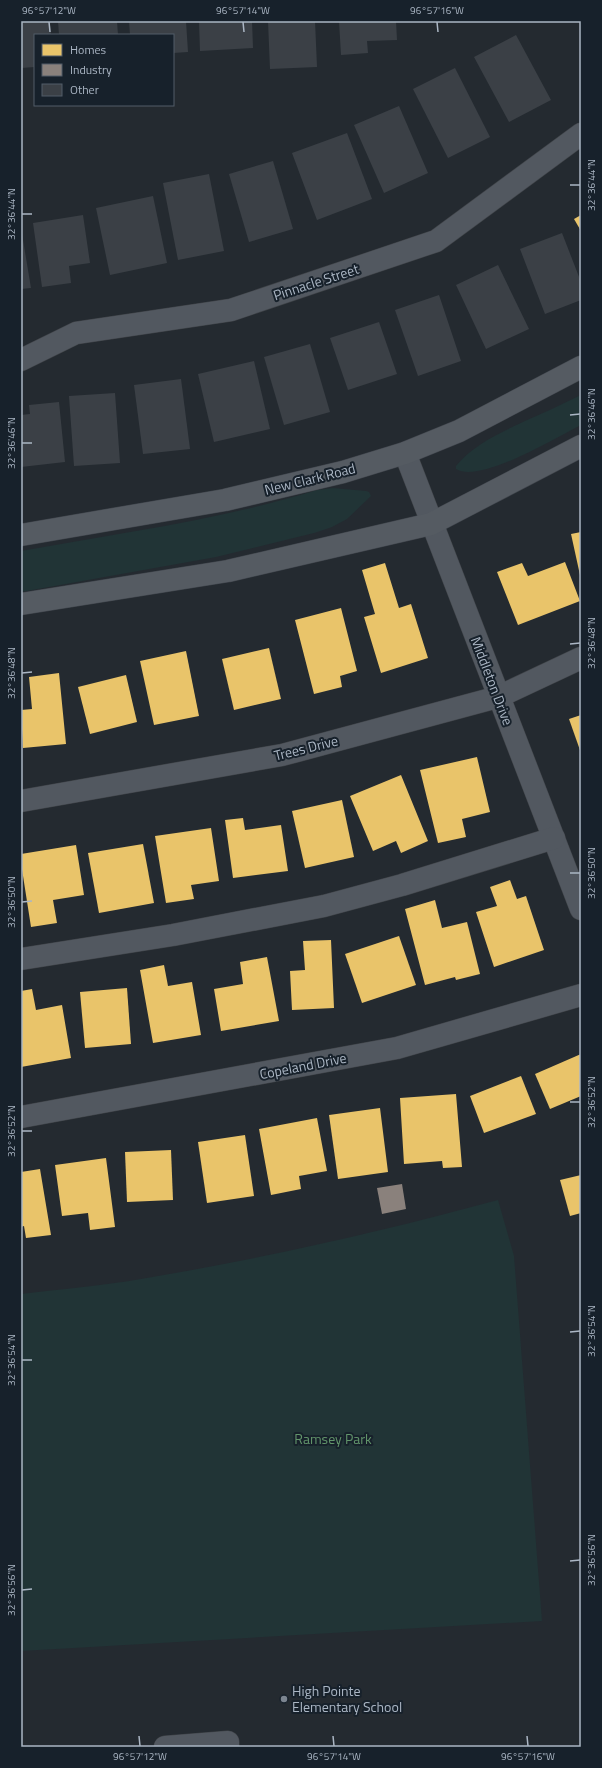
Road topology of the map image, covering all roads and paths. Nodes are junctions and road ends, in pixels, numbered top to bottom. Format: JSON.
{"nodes":[{"id":1,"x":581,"y":134,"type":"edge"},
{"id":2,"x":21,"y":360,"type":"edge"},
{"id":3,"x":581,"y":367,"type":"edge"},
{"id":4,"x":581,"y":446,"type":"edge"},
{"id":5,"x":405,"y":453,"type":"junction"},
{"id":6,"x":431,"y":524,"type":"junction"},
{"id":7,"x":21,"y":535,"type":"edge"},
{"id":8,"x":21,"y":604,"type":"edge"},
{"id":9,"x":581,"y":658,"type":"edge"},
{"id":10,"x":498,"y":697,"type":"junction"},
{"id":11,"x":21,"y":801,"type":"edge"},
{"id":12,"x":554,"y":838,"type":"junction"},
{"id":13,"x":581,"y":909,"type":"edge"},
{"id":14,"x":21,"y":959,"type":"edge"},
{"id":15,"x":581,"y":995,"type":"edge"},
{"id":16,"x":21,"y":1117,"type":"edge"},
{"id":17,"x":165,"y":1747,"type":"edge"},
{"id":18,"x":228,"y":1747,"type":"edge"}],
"edges":[{"from":1,"to":2,"type":"street","name":"Pinnacle Street"},
{"from":3,"to":5,"type":"main road","name":"New Clark Road"},
{"from":4,"to":6,"type":"main road"},
{"from":5,"to":6,"type":"street","name":"Middleton Drive"},
{"from":5,"to":7,"type":"main road","name":"New Clark Road"},
{"from":6,"to":8,"type":"main road"},
{"from":6,"to":10,"type":"street","name":"Middleton Drive"},
{"from":9,"to":10,"type":"street","name":"Trees Drive"},
{"from":10,"to":11,"type":"street","name":"Trees Drive"},
{"from":10,"to":12,"type":"street","name":"Middleton Drive"},
{"from":12,"to":13,"type":"street","name":"Middleton Drive"},
{"from":12,"to":14,"type":"street"},
{"from":15,"to":16,"type":"street","name":"Copeland Drive"},
{"from":17,"to":18,"type":"street"}]}
